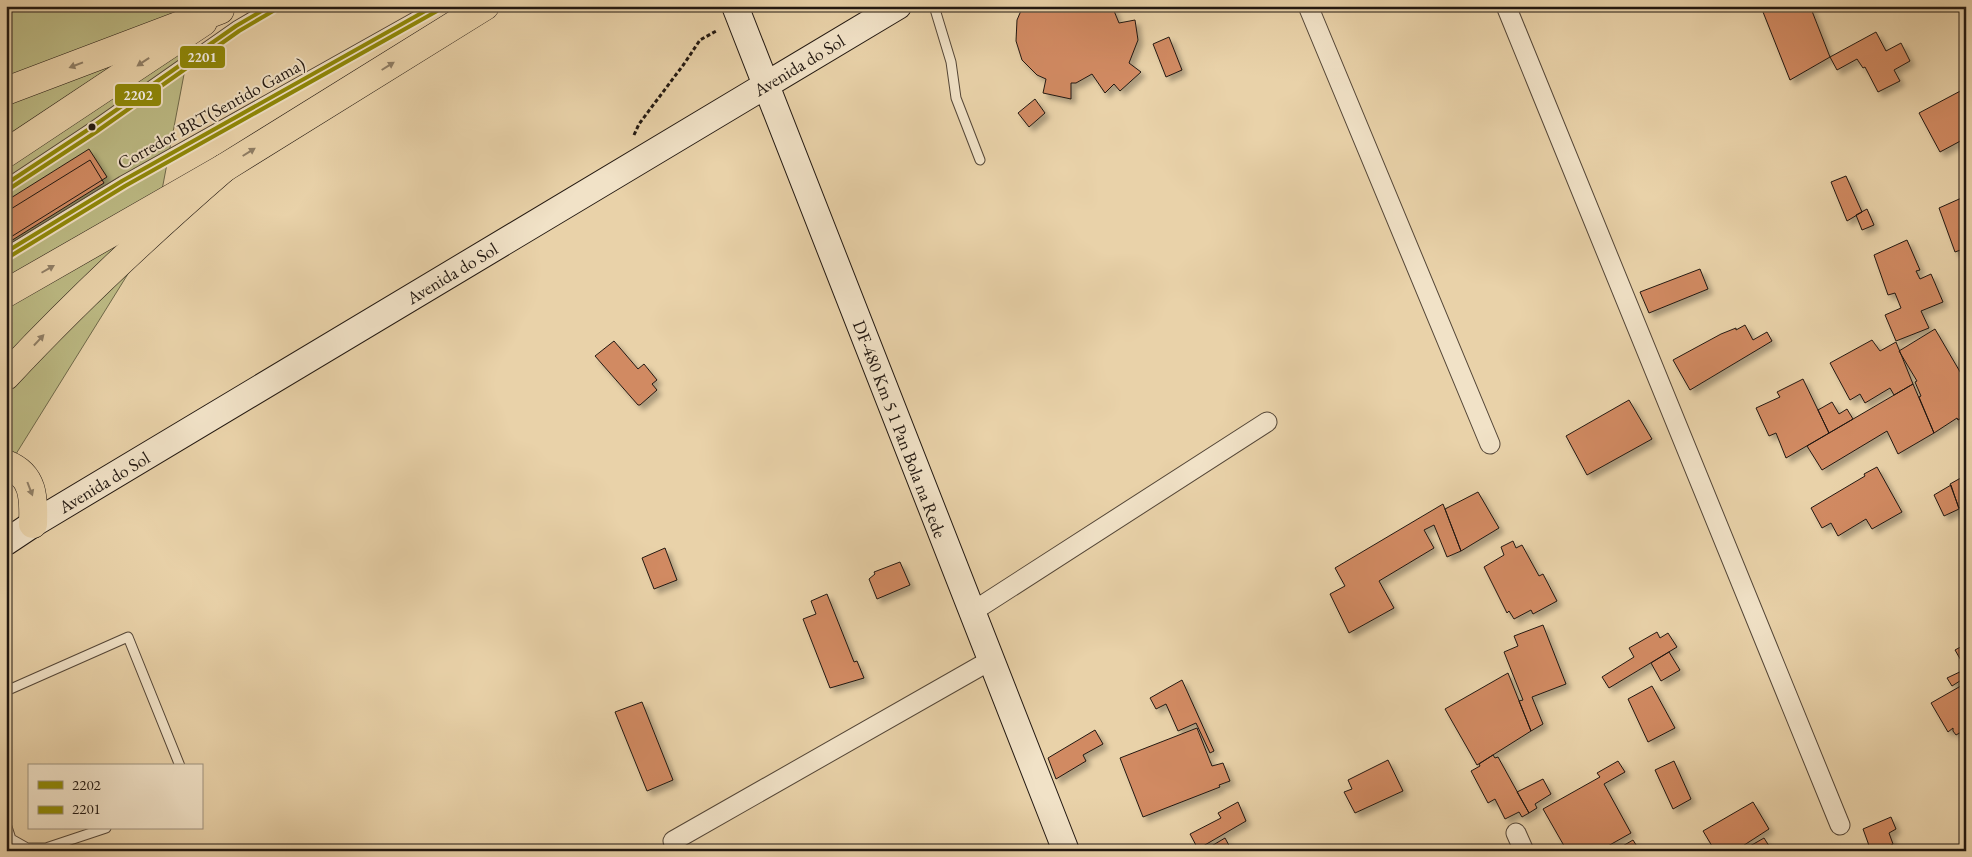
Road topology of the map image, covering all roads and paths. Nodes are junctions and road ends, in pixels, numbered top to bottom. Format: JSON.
{"nodes":[{"id":1,"x":270,"y":6,"type":"edge"},
{"id":2,"x":434,"y":6,"type":"edge"},
{"id":3,"x":485,"y":6,"type":"edge"},
{"id":4,"x":735,"y":6,"type":"edge"},
{"id":5,"x":898,"y":6,"type":"edge"},
{"id":6,"x":934,"y":6,"type":"edge"},
{"id":7,"x":1308,"y":6,"type":"edge"},
{"id":8,"x":1506,"y":6,"type":"edge"},
{"id":9,"x":224,"y":8,"type":"edge"},
{"id":10,"x":765,"y":85,"type":"junction"},
{"id":11,"x":6,"y":90,"type":"edge"},
{"id":12,"x":6,"y":153,"type":"edge"},
{"id":13,"x":980,"y":160,"type":"dead end"},
{"id":14,"x":224,"y":168,"type":"junction"},
{"id":15,"x":6,"y":184,"type":"edge"},
{"id":16,"x":6,"y":252,"type":"edge"},
{"id":17,"x":6,"y":293,"type":"edge"},
{"id":18,"x":6,"y":376,"type":"edge"},
{"id":19,"x":1267,"y":422,"type":"dead end"},
{"id":20,"x":1490,"y":444,"type":"dead end"},
{"id":21,"x":6,"y":464,"type":"edge"},
{"id":22,"x":33,"y":524,"type":"junction"},
{"id":23,"x":6,"y":542,"type":"edge"},
{"id":24,"x":972,"y":612,"type":"junction"},
{"id":25,"x":991,"y":660,"type":"junction"},
{"id":26,"x":6,"y":691,"type":"edge"},
{"id":27,"x":179,"y":764,"type":"edge"},
{"id":28,"x":6,"y":824,"type":"edge"},
{"id":29,"x":1840,"y":825,"type":"dead end"},
{"id":30,"x":100,"y":830,"type":"edge"},
{"id":31,"x":1516,"y":833,"type":"dead end"},
{"id":32,"x":673,"y":841,"type":"dead end"},
{"id":33,"x":1066,"y":851,"type":"edge"},
{"id":34,"x":1524,"y":851,"type":"edge"}],
"edges":[{"from":1,"to":15,"type":"lane"},
{"from":2,"to":16,"type":"lane","name":"Corredor BRT(Sentido Gama)"},
{"from":14,"to":3,"type":"main road","one_way":true},
{"from":4,"to":10,"type":"street","name":"DF-480 Km 5 1 Pan Bola na Rede"},
{"from":5,"to":10,"type":"street","name":"Avenida do Sol"},
{"from":6,"to":13,"type":"lane"},
{"from":7,"to":20,"type":"street"},
{"from":8,"to":29,"type":"street"},
{"from":9,"to":11,"type":"main road","one_way":true},
{"from":9,"to":12,"type":"main road","one_way":true},
{"from":10,"to":22,"type":"street","name":"Avenida do Sol"},
{"from":10,"to":24,"type":"street","name":"DF-480 Km 5 1 Pan Bola na Rede"},
{"from":17,"to":14,"type":"main road","one_way":true},
{"from":18,"to":14,"type":"main road","one_way":true},
{"from":19,"to":24,"type":"street"},
{"from":21,"to":22,"type":"main road","one_way":true},
{"from":22,"to":23,"type":"street","name":"Avenida do Sol"},
{"from":24,"to":25,"type":"street","name":"DF-480 Km 5 1 Pan Bola na Rede"},
{"from":25,"to":32,"type":"street"},
{"from":25,"to":33,"type":"street","name":"DF-480 Km 5 1 Pan Bola na Rede"},
{"from":26,"to":27,"type":"lane"},
{"from":28,"to":30,"type":"lane"},
{"from":31,"to":34,"type":"street"}]}
